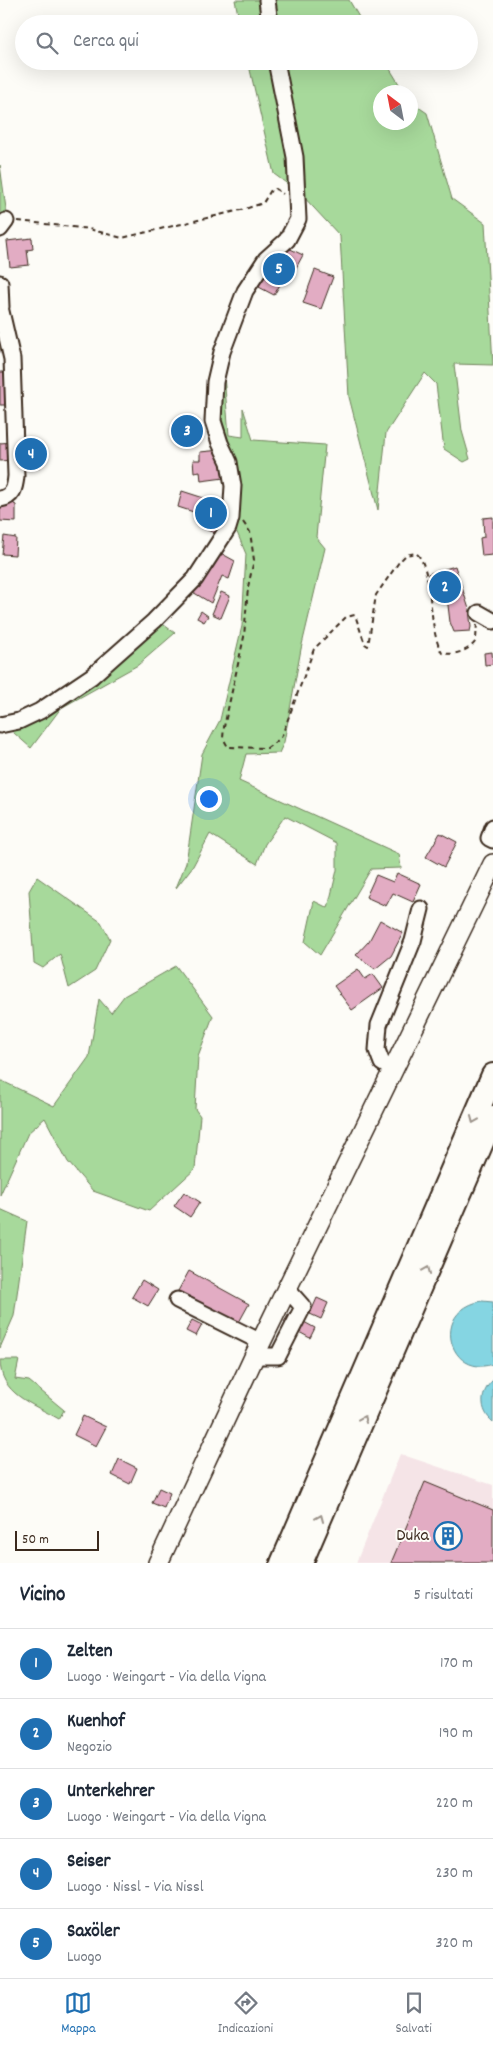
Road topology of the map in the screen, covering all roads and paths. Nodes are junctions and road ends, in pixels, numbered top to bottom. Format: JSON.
{"nodes":[{"id":1,"x":266,"y":0,"type":"edge"},
{"id":2,"x":268,"y":15,"type":"edge"},
{"id":3,"x":278,"y":70,"type":"edge"},
{"id":4,"x":286,"y":199,"type":"dead end"},
{"id":5,"x":3,"y":225,"type":"edge"},
{"id":6,"x":0,"y":283,"type":"edge"},
{"id":7,"x":1,"y":307,"type":"edge"},
{"id":8,"x":0,"y":499,"type":"edge"},
{"id":9,"x":231,"y":518,"type":"junction"},
{"id":10,"x":479,"y":613,"type":"joint"},
{"id":11,"x":493,"y":621,"type":"edge"},
{"id":12,"x":0,"y":725,"type":"edge"},
{"id":13,"x":493,"y":828,"type":"edge"},
{"id":14,"x":493,"y":840,"type":"edge"},
{"id":15,"x":493,"y":864,"type":"edge"},
{"id":16,"x":421,"y":910,"type":"dead end"},
{"id":17,"x":393,"y":1070,"type":"junction"},
{"id":18,"x":493,"y":1075,"type":"edge"},
{"id":19,"x":493,"y":1117,"type":"edge"},
{"id":20,"x":177,"y":1300,"type":"dead end"},
{"id":21,"x":258,"y":1349,"type":"junction"},
{"id":22,"x":319,"y":1476,"type":"junction"},
{"id":23,"x":158,"y":1563,"type":"edge"},
{"id":24,"x":265,"y":1563,"type":"edge"},
{"id":25,"x":282,"y":1563,"type":"edge"},
{"id":26,"x":301,"y":1563,"type":"edge"}],
"edges":[{"from":1,"to":2,"type":"street"},
{"from":3,"to":9,"type":"street"},
{"from":4,"to":5,"type":"path"},
{"from":6,"to":7,"type":"street"},
{"from":7,"to":8,"type":"street"},
{"from":9,"to":10,"type":"path"},
{"from":9,"to":12,"type":"street"},
{"from":10,"to":11,"type":"street"},
{"from":13,"to":14,"type":"street"},
{"from":15,"to":17,"type":"main road"},
{"from":16,"to":17,"type":"street"},
{"from":17,"to":21,"type":"main road"},
{"from":18,"to":22,"type":"highway","one_way":true},
{"from":26,"to":19,"type":"highway","one_way":true},
{"from":20,"to":21,"type":"street"},
{"from":21,"to":23,"type":"main road"},
{"from":22,"to":24,"type":"highway"},
{"from":22,"to":25,"type":"highway"}]}
